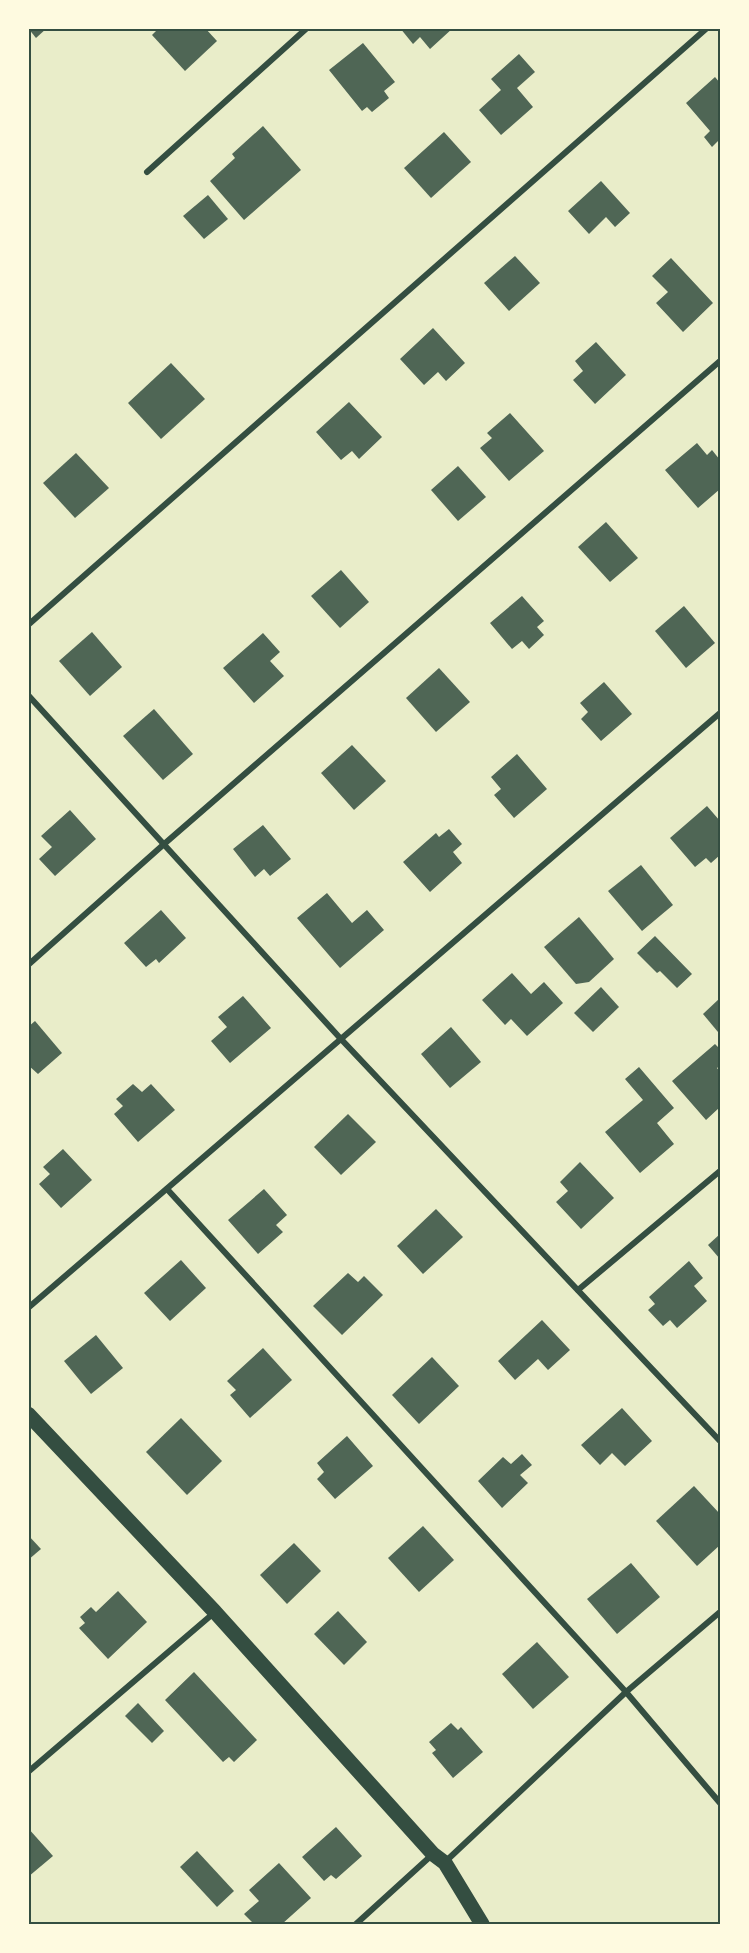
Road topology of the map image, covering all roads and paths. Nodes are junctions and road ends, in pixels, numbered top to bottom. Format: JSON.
{"nodes":[{"id":1,"x":307,"y":28,"type":"edge"},
{"id":2,"x":707,"y":28,"type":"edge"},
{"id":3,"x":147,"y":172,"type":"dead end"},
{"id":4,"x":720,"y":361,"type":"edge"},
{"id":5,"x":28,"y":625,"type":"edge"},
{"id":6,"x":28,"y":695,"type":"edge"},
{"id":7,"x":720,"y":713,"type":"edge"},
{"id":8,"x":163,"y":845,"type":"junction"},
{"id":9,"x":28,"y":965,"type":"edge"},
{"id":10,"x":340,"y":1038,"type":"junction"},
{"id":11,"x":720,"y":1171,"type":"edge"},
{"id":12,"x":167,"y":1189,"type":"junction"},
{"id":13,"x":578,"y":1290,"type":"junction"},
{"id":14,"x":28,"y":1308,"type":"edge"},
{"id":15,"x":28,"y":1414,"type":"edge"},
{"id":16,"x":720,"y":1441,"type":"edge"},
{"id":17,"x":215,"y":1612,"type":"junction"},
{"id":18,"x":720,"y":1612,"type":"edge"},
{"id":19,"x":626,"y":1692,"type":"junction"},
{"id":20,"x":28,"y":1772,"type":"edge"},
{"id":21,"x":720,"y":1803,"type":"edge"},
{"id":22,"x":439,"y":1858,"type":"junction"},
{"id":23,"x":356,"y":1924,"type":"edge"},
{"id":24,"x":482,"y":1924,"type":"edge"}],
"edges":[{"from":1,"to":3,"type":"street"},
{"from":2,"to":5,"type":"street"},
{"from":4,"to":8,"type":"street"},
{"from":6,"to":8,"type":"street"},
{"from":7,"to":10,"type":"street"},
{"from":8,"to":9,"type":"street"},
{"from":8,"to":10,"type":"street"},
{"from":10,"to":12,"type":"street"},
{"from":10,"to":13,"type":"street"},
{"from":11,"to":13,"type":"street"},
{"from":12,"to":14,"type":"street"},
{"from":12,"to":19,"type":"street"},
{"from":13,"to":16,"type":"street"},
{"from":15,"to":17,"type":"main road"},
{"from":17,"to":20,"type":"street"},
{"from":17,"to":22,"type":"main road"},
{"from":18,"to":19,"type":"street"},
{"from":19,"to":21,"type":"street"},
{"from":19,"to":22,"type":"street"},
{"from":22,"to":23,"type":"street"},
{"from":22,"to":24,"type":"main road"}]}
